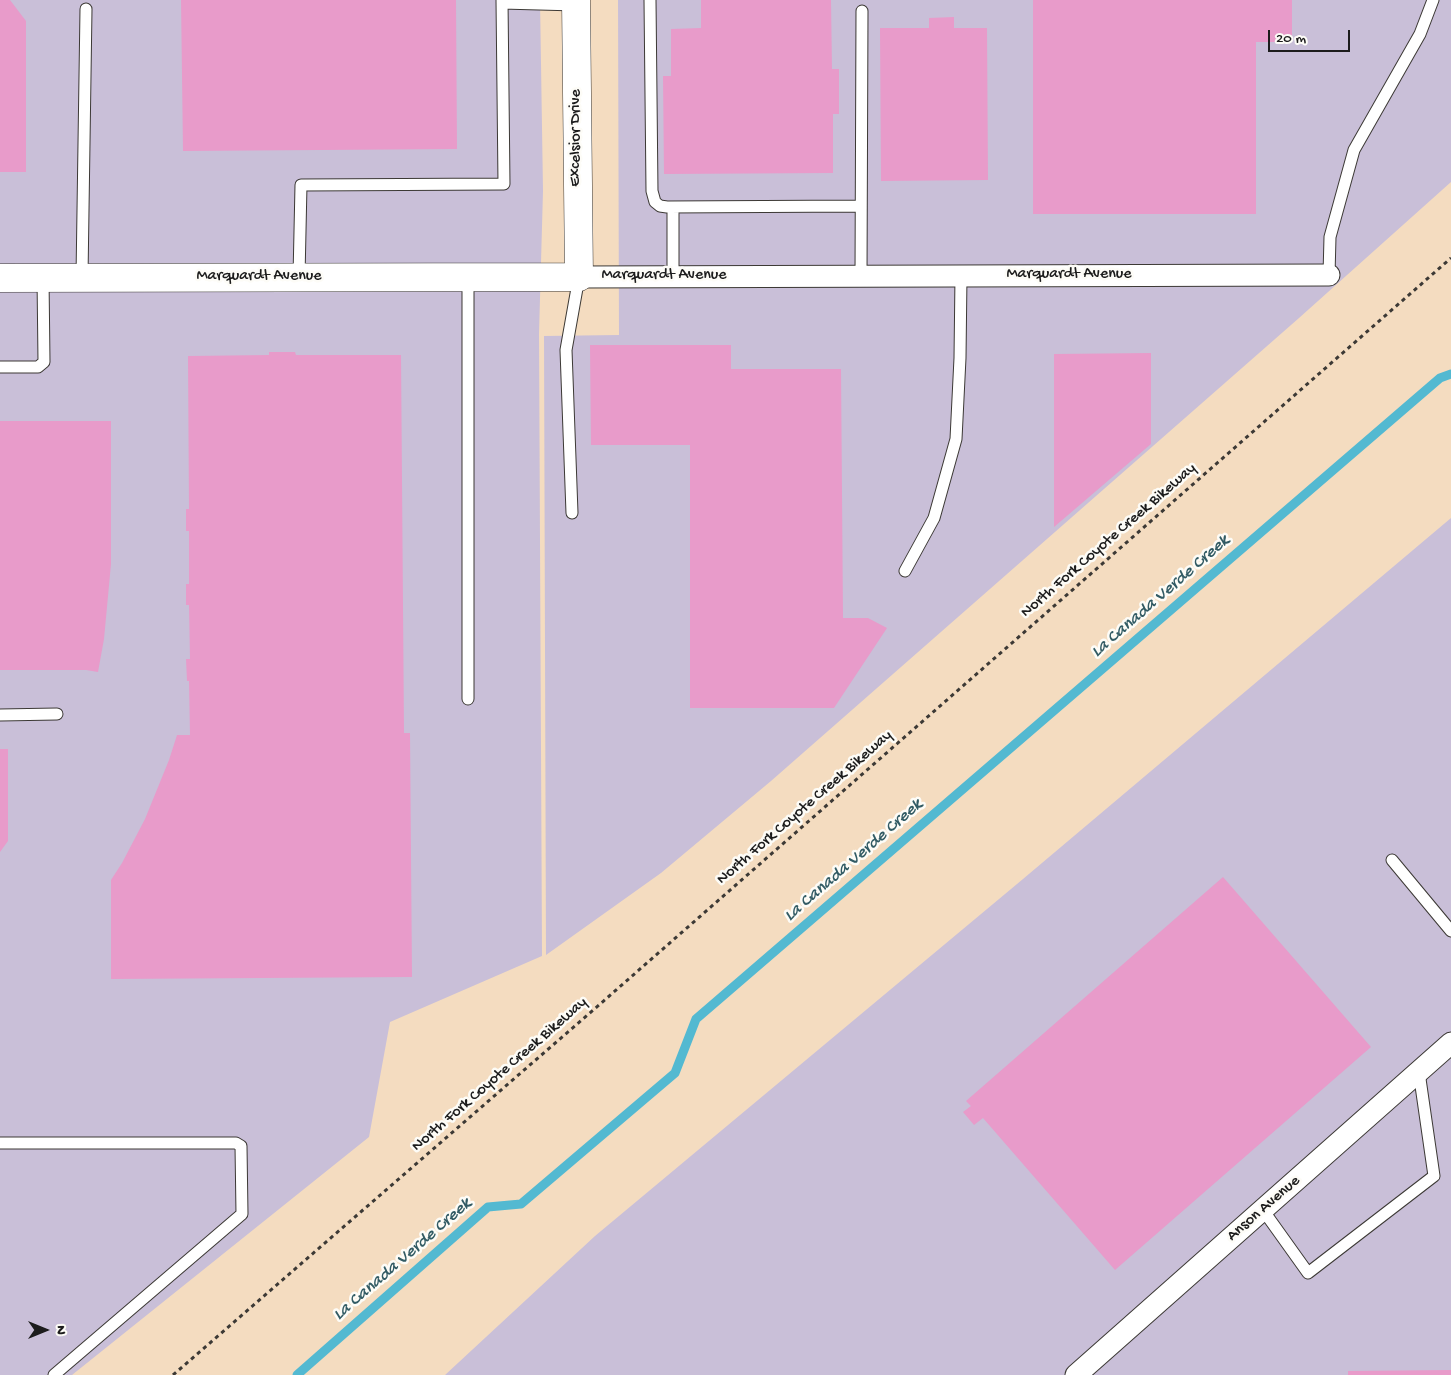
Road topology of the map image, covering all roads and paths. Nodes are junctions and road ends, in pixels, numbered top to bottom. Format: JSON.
{"nodes":[{"id":1,"x":650,"y":0,"type":"edge"},
{"id":2,"x":1433,"y":0,"type":"edge"},
{"id":3,"x":502,"y":1,"type":"edge"},
{"id":4,"x":576,"y":3,"type":"edge"},
{"id":5,"x":86,"y":9,"type":"dead end"},
{"id":6,"x":862,"y":11,"type":"dead end"},
{"id":7,"x":861,"y":206,"type":"junction"},
{"id":8,"x":674,"y":207,"type":"junction"},
{"id":9,"x":1451,"y":258,"type":"edge"},
{"id":10,"x":1329,"y":275,"type":"joint"},
{"id":11,"x":674,"y":276,"type":"junction"},
{"id":12,"x":861,"y":276,"type":"junction"},
{"id":13,"x":961,"y":276,"type":"junction"},
{"id":14,"x":43,"y":277,"type":"junction"},
{"id":15,"x":82,"y":277,"type":"junction"},
{"id":16,"x":299,"y":277,"type":"junction"},
{"id":17,"x":468,"y":277,"type":"junction"},
{"id":18,"x":579,"y":277,"type":"junction"},
{"id":19,"x":0,"y":278,"type":"edge"},
{"id":20,"x":0,"y":367,"type":"edge"},
{"id":21,"x":572,"y":513,"type":"dead end"},
{"id":22,"x":905,"y":571,"type":"dead end"},
{"id":23,"x":468,"y":698,"type":"dead end"},
{"id":24,"x":57,"y":714,"type":"dead end"},
{"id":25,"x":0,"y":715,"type":"edge"},
{"id":26,"x":1392,"y":860,"type":"dead end"},
{"id":27,"x":1451,"y":931,"type":"edge"},
{"id":28,"x":1451,"y":1043,"type":"edge"},
{"id":29,"x":1419,"y":1072,"type":"junction"},
{"id":30,"x":0,"y":1143,"type":"edge"},
{"id":31,"x":1263,"y":1210,"type":"junction"},
{"id":32,"x":54,"y":1375,"type":"edge"},
{"id":33,"x":173,"y":1375,"type":"edge"},
{"id":34,"x":1076,"y":1375,"type":"edge"}],
"edges":[{"from":1,"to":8,"type":"lane"},
{"from":2,"to":10,"type":"lane"},
{"from":3,"to":4,"type":"lane"},
{"from":3,"to":16,"type":"lane"},
{"from":4,"to":18,"type":"street","name":"Excelsior Drive"},
{"from":5,"to":15,"type":"lane"},
{"from":6,"to":7,"type":"lane"},
{"from":7,"to":8,"type":"lane"},
{"from":7,"to":12,"type":"lane"},
{"from":8,"to":11,"type":"lane"},
{"from":9,"to":33,"type":"path","name":"North Fork Coyote Creek Bikeway"},
{"from":10,"to":13,"type":"street","name":"Marquardt Avenue"},
{"from":11,"to":12,"type":"street","name":"Marquardt Avenue"},
{"from":11,"to":18,"type":"street","name":"Marquardt Avenue"},
{"from":12,"to":13,"type":"street","name":"Marquardt Avenue"},
{"from":13,"to":22,"type":"lane"},
{"from":14,"to":15,"type":"street","name":"Marquardt Avenue"},
{"from":14,"to":19,"type":"street","name":"Marquardt Avenue"},
{"from":14,"to":20,"type":"lane"},
{"from":15,"to":16,"type":"street","name":"Marquardt Avenue"},
{"from":16,"to":17,"type":"street","name":"Marquardt Avenue"},
{"from":17,"to":18,"type":"street","name":"Marquardt Avenue"},
{"from":17,"to":23,"type":"lane"},
{"from":18,"to":21,"type":"lane"},
{"from":24,"to":25,"type":"lane"},
{"from":26,"to":27,"type":"lane"},
{"from":28,"to":29,"type":"street","name":"Anson Avenue"},
{"from":29,"to":31,"type":"street","name":"Anson Avenue"},
{"from":29,"to":31,"type":"lane"},
{"from":30,"to":32,"type":"lane"},
{"from":31,"to":34,"type":"street","name":"Anson Avenue"}]}
